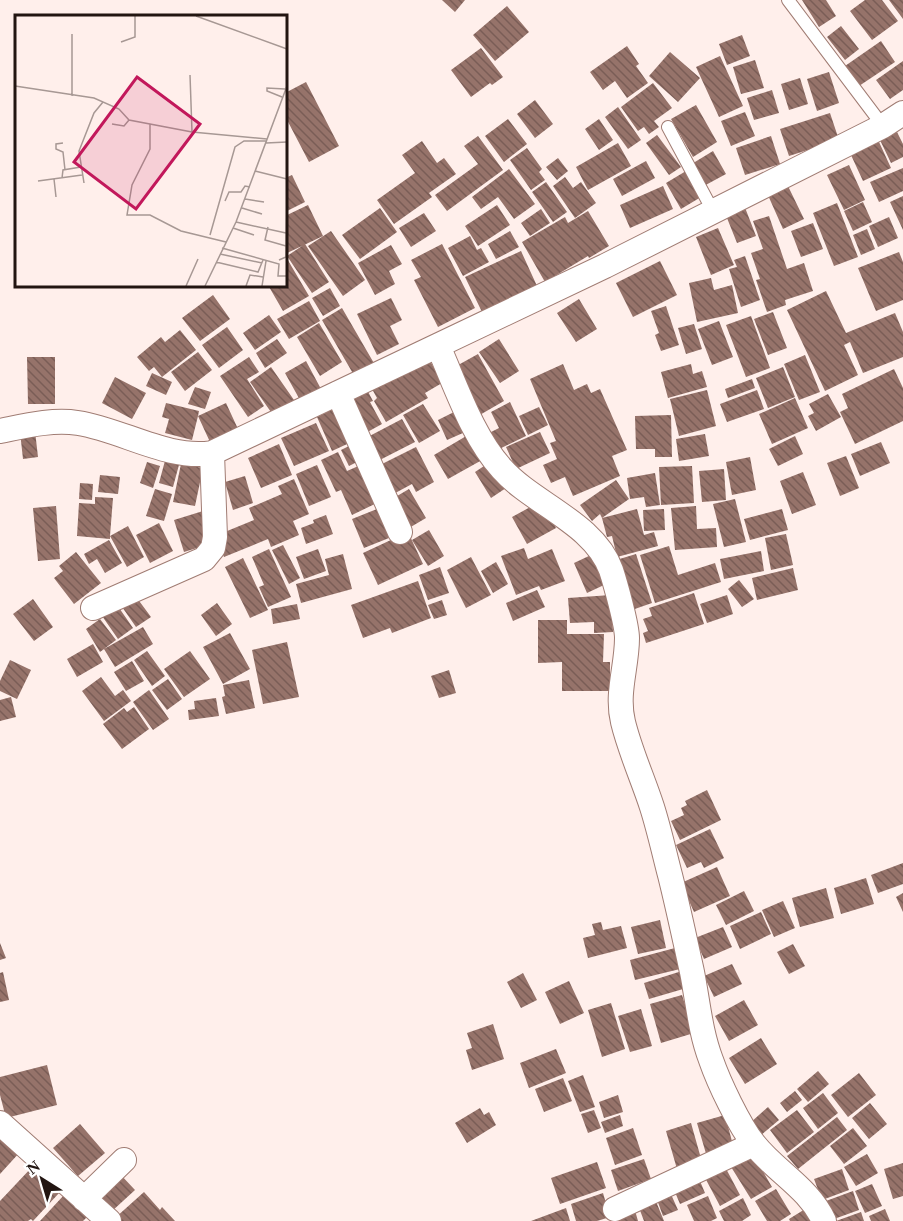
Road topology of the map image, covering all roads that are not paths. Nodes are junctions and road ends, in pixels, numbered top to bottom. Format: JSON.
{"nodes":[{"id":1,"x":788,"y":0,"type":"edge"},
{"id":2,"x":893,"y":119,"type":"edge"},
{"id":3,"x":668,"y":127,"type":"dead end"},
{"id":4,"x":713,"y":211,"type":"junction"},
{"id":5,"x":438,"y":345,"type":"junction"},
{"id":6,"x":338,"y":393,"type":"junction"},
{"id":7,"x":0,"y":430,"type":"edge"},
{"id":8,"x":212,"y":453,"type":"junction"},
{"id":9,"x":400,"y":532,"type":"dead end"},
{"id":10,"x":93,"y":608,"type":"dead end"},
{"id":11,"x":0,"y":1123,"type":"edge"},
{"id":12,"x":754,"y":1144,"type":"junction"},
{"id":13,"x":124,"y":1160,"type":"dead end"},
{"id":14,"x":84,"y":1199,"type":"junction"},
{"id":15,"x":615,"y":1209,"type":"dead end"},
{"id":16,"x":107,"y":1220,"type":"edge"},
{"id":17,"x":824,"y":1221,"type":"edge"}],
"edges":[{"from":1,"to":2,"type":"lane"},
{"from":2,"to":4,"type":"street"},
{"from":3,"to":4,"type":"lane"},
{"from":4,"to":5,"type":"street"},
{"from":5,"to":6,"type":"street"},
{"from":5,"to":12,"type":"street"},
{"from":6,"to":8,"type":"street"},
{"from":6,"to":9,"type":"street"},
{"from":7,"to":8,"type":"street"},
{"from":8,"to":10,"type":"street"},
{"from":11,"to":14,"type":"street"},
{"from":12,"to":15,"type":"street"},
{"from":12,"to":17,"type":"street"},
{"from":13,"to":14,"type":"street"},
{"from":14,"to":16,"type":"street"}]}
